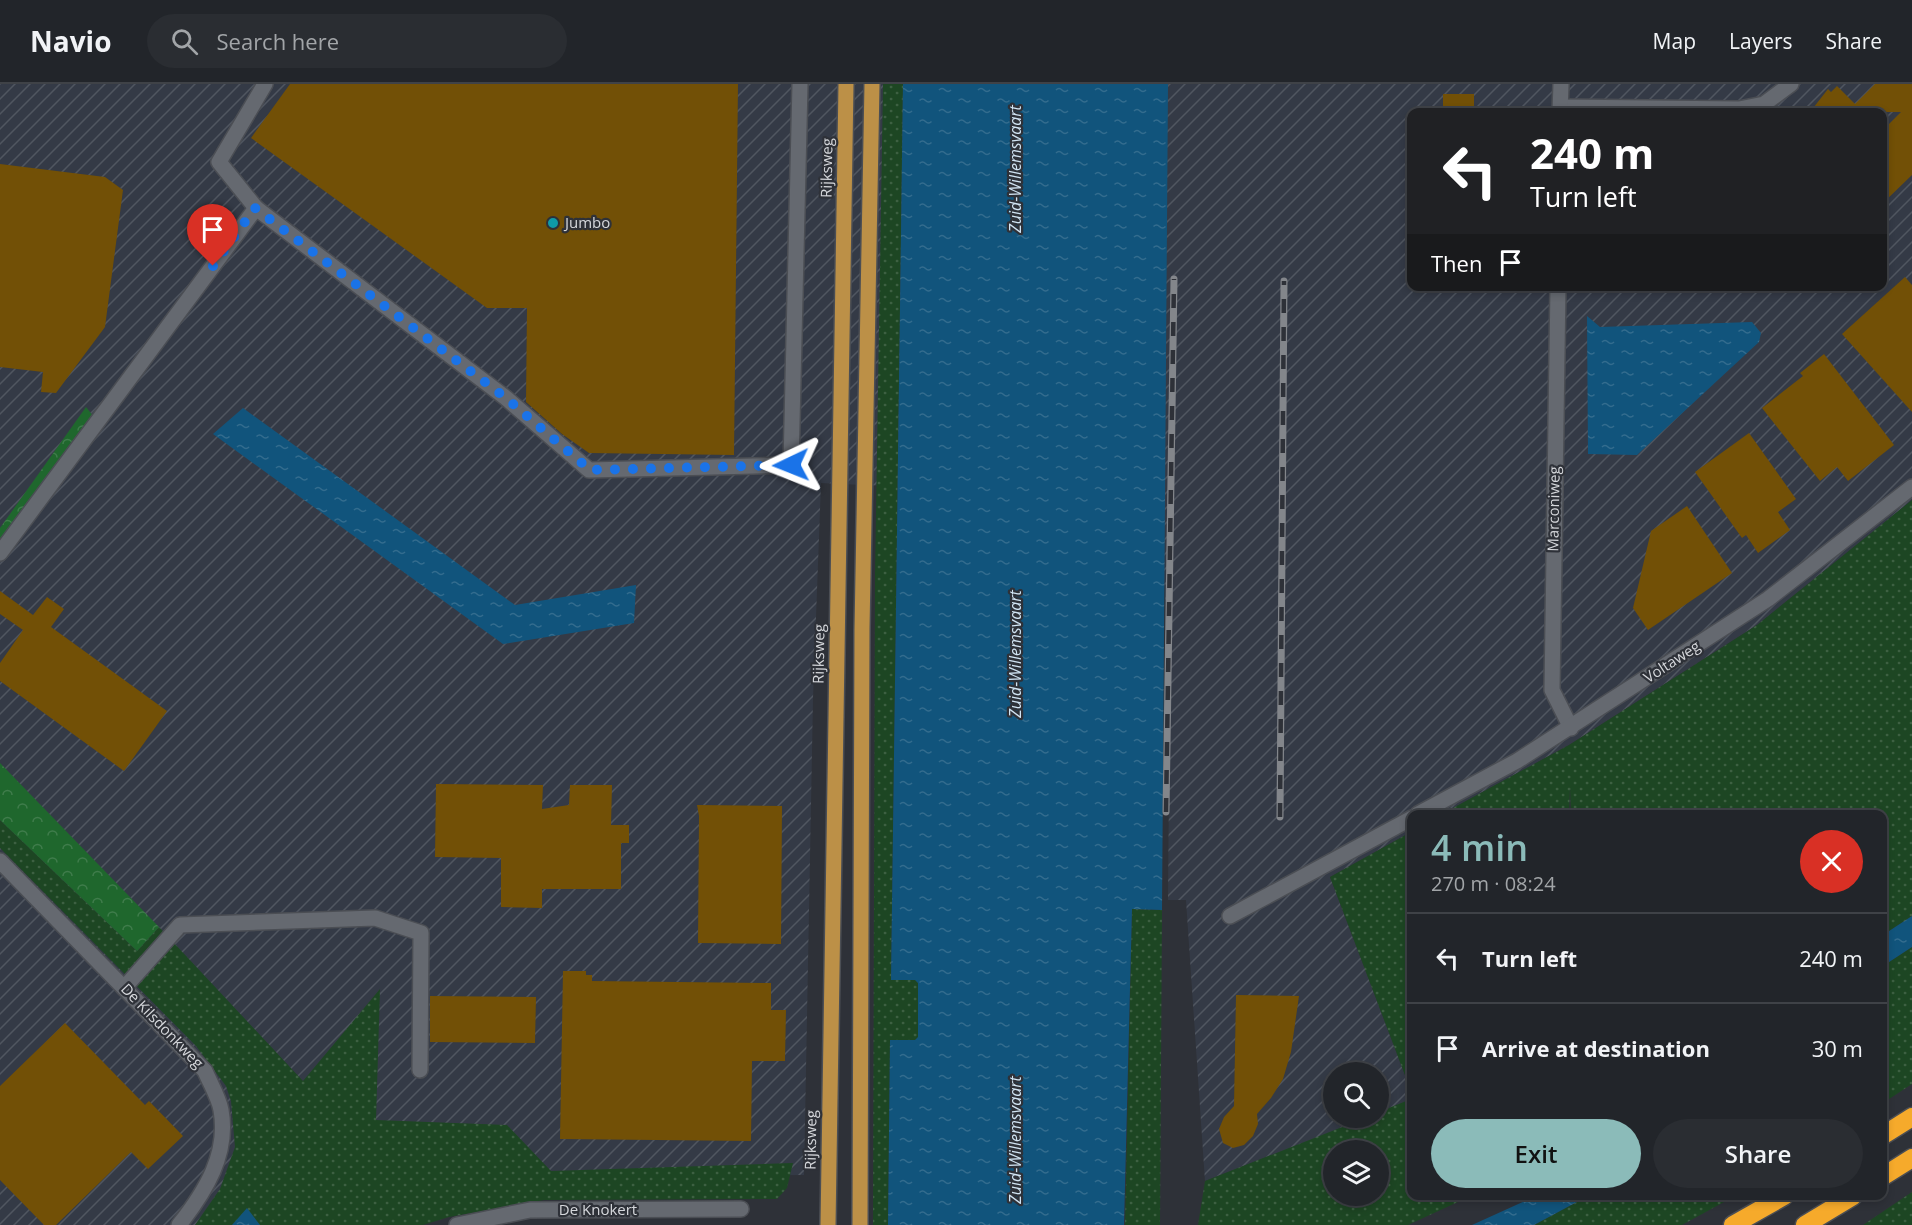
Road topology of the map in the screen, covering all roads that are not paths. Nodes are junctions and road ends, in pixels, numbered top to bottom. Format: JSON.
{"nodes":[{"id":1,"x":265,"y":84,"type":"edge"},
{"id":2,"x":800,"y":84,"type":"edge"},
{"id":3,"x":846,"y":84,"type":"edge"},
{"id":4,"x":873,"y":84,"type":"edge"},
{"id":5,"x":1561,"y":84,"type":"edge"},
{"id":6,"x":1791,"y":84,"type":"edge"},
{"id":7,"x":1561,"y":108,"type":"edge"},
{"id":8,"x":1744,"y":108,"type":"edge"},
{"id":9,"x":255,"y":208,"type":"junction"},
{"id":10,"x":1558,"y":291,"type":"edge"},
{"id":11,"x":1912,"y":487,"type":"edge"},
{"id":12,"x":0,"y":554,"type":"edge"},
{"id":13,"x":1571,"y":728,"type":"junction"},
{"id":14,"x":1425,"y":810,"type":"edge"},
{"id":15,"x":1407,"y":821,"type":"edge"},
{"id":16,"x":0,"y":861,"type":"edge"},
{"id":17,"x":1230,"y":916,"type":"dead end"},
{"id":18,"x":124,"y":988,"type":"junction"},
{"id":19,"x":420,"y":1070,"type":"dead end"},
{"id":20,"x":1912,"y":1117,"type":"edge"},
{"id":21,"x":1887,"y":1133,"type":"edge"},
{"id":22,"x":1912,"y":1158,"type":"edge"},
{"id":23,"x":1887,"y":1174,"type":"edge"},
{"id":24,"x":1777,"y":1200,"type":"edge"},
{"id":25,"x":1846,"y":1200,"type":"edge"},
{"id":26,"x":741,"y":1209,"type":"dead end"},
{"id":27,"x":179,"y":1225,"type":"edge"},
{"id":28,"x":457,"y":1225,"type":"edge"},
{"id":29,"x":828,"y":1225,"type":"edge"},
{"id":30,"x":860,"y":1225,"type":"edge"},
{"id":31,"x":1733,"y":1225,"type":"edge"},
{"id":32,"x":1805,"y":1225,"type":"edge"}],
"edges":[{"from":1,"to":9,"type":"street"},
{"from":2,"to":9,"type":"street"},
{"from":3,"to":29,"type":"main road","name":"Rijksweg"},
{"from":4,"to":30,"type":"main road"},
{"from":5,"to":7,"type":"street"},
{"from":6,"to":8,"type":"street"},
{"from":9,"to":12,"type":"street"},
{"from":10,"to":13,"type":"street","name":"Marconiweg"},
{"from":11,"to":13,"type":"street","name":"Voltaweg"},
{"from":13,"to":14,"type":"street","name":"Voltaweg"},
{"from":15,"to":17,"type":"street"},
{"from":16,"to":18,"type":"street","name":"De Kilsdonkweg"},
{"from":18,"to":19,"type":"street"},
{"from":18,"to":27,"type":"street","name":"De Kilsdonkweg"},
{"from":20,"to":21,"type":"highway"},
{"from":22,"to":23,"type":"highway"},
{"from":24,"to":31,"type":"highway"},
{"from":25,"to":32,"type":"highway"},
{"from":26,"to":28,"type":"street","name":"De Knokert"}]}
